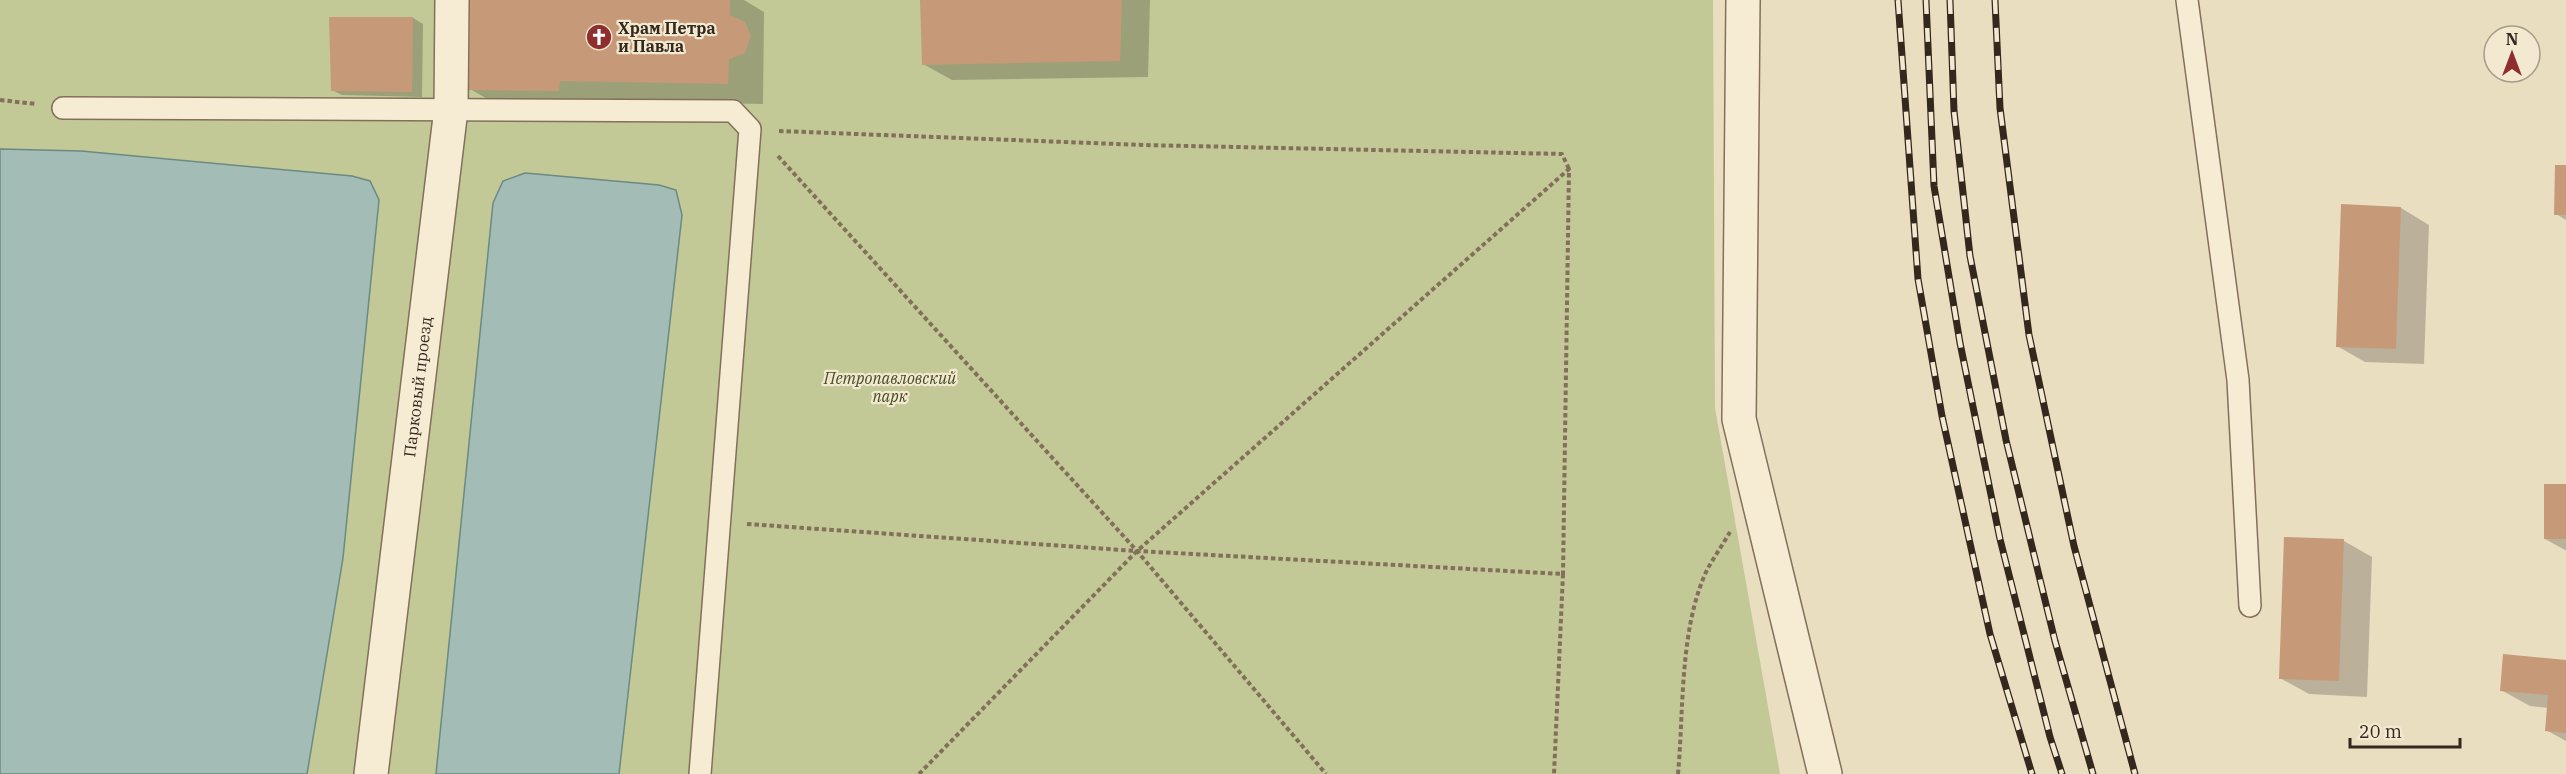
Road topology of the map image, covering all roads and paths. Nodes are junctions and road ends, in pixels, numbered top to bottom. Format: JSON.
{"nodes":[{"id":1,"x":452,"y":0,"type":"edge"},
{"id":2,"x":1743,"y":0,"type":"edge"},
{"id":3,"x":2187,"y":0,"type":"edge"},
{"id":4,"x":63,"y":108,"type":"dead end"},
{"id":5,"x":451,"y":109,"type":"junction"},
{"id":6,"x":752,"y":129,"type":"junction"},
{"id":7,"x":1569,"y":169,"type":"junction"},
{"id":8,"x":1757,"y":495,"type":"junction"},
{"id":9,"x":720,"y":522,"type":"junction"},
{"id":10,"x":1137,"y":551,"type":"junction"},
{"id":11,"x":1563,"y":574,"type":"junction"},
{"id":12,"x":2250,"y":606,"type":"dead end"},
{"id":13,"x":371,"y":774,"type":"edge"},
{"id":14,"x":700,"y":774,"type":"edge"},
{"id":15,"x":919,"y":774,"type":"edge"},
{"id":16,"x":1326,"y":774,"type":"edge"},
{"id":17,"x":1554,"y":774,"type":"edge"},
{"id":18,"x":1678,"y":774,"type":"edge"},
{"id":19,"x":1825,"y":774,"type":"edge"}],
"edges":[{"from":1,"to":5,"type":"street","name":"Парковый проезд"},
{"from":2,"to":8,"type":"street"},
{"from":3,"to":12,"type":"lane"},
{"from":4,"to":5,"type":"lane"},
{"from":5,"to":6,"type":"lane"},
{"from":5,"to":13,"type":"street","name":"Парковый проезд"},
{"from":6,"to":7,"type":"path"},
{"from":6,"to":9,"type":"lane"},
{"from":6,"to":10,"type":"path"},
{"from":7,"to":10,"type":"path"},
{"from":7,"to":11,"type":"path"},
{"from":8,"to":18,"type":"path"},
{"from":8,"to":19,"type":"street"},
{"from":9,"to":10,"type":"path"},
{"from":9,"to":14,"type":"lane"},
{"from":10,"to":11,"type":"path"},
{"from":10,"to":15,"type":"path"},
{"from":10,"to":16,"type":"path"},
{"from":11,"to":17,"type":"path"}]}
